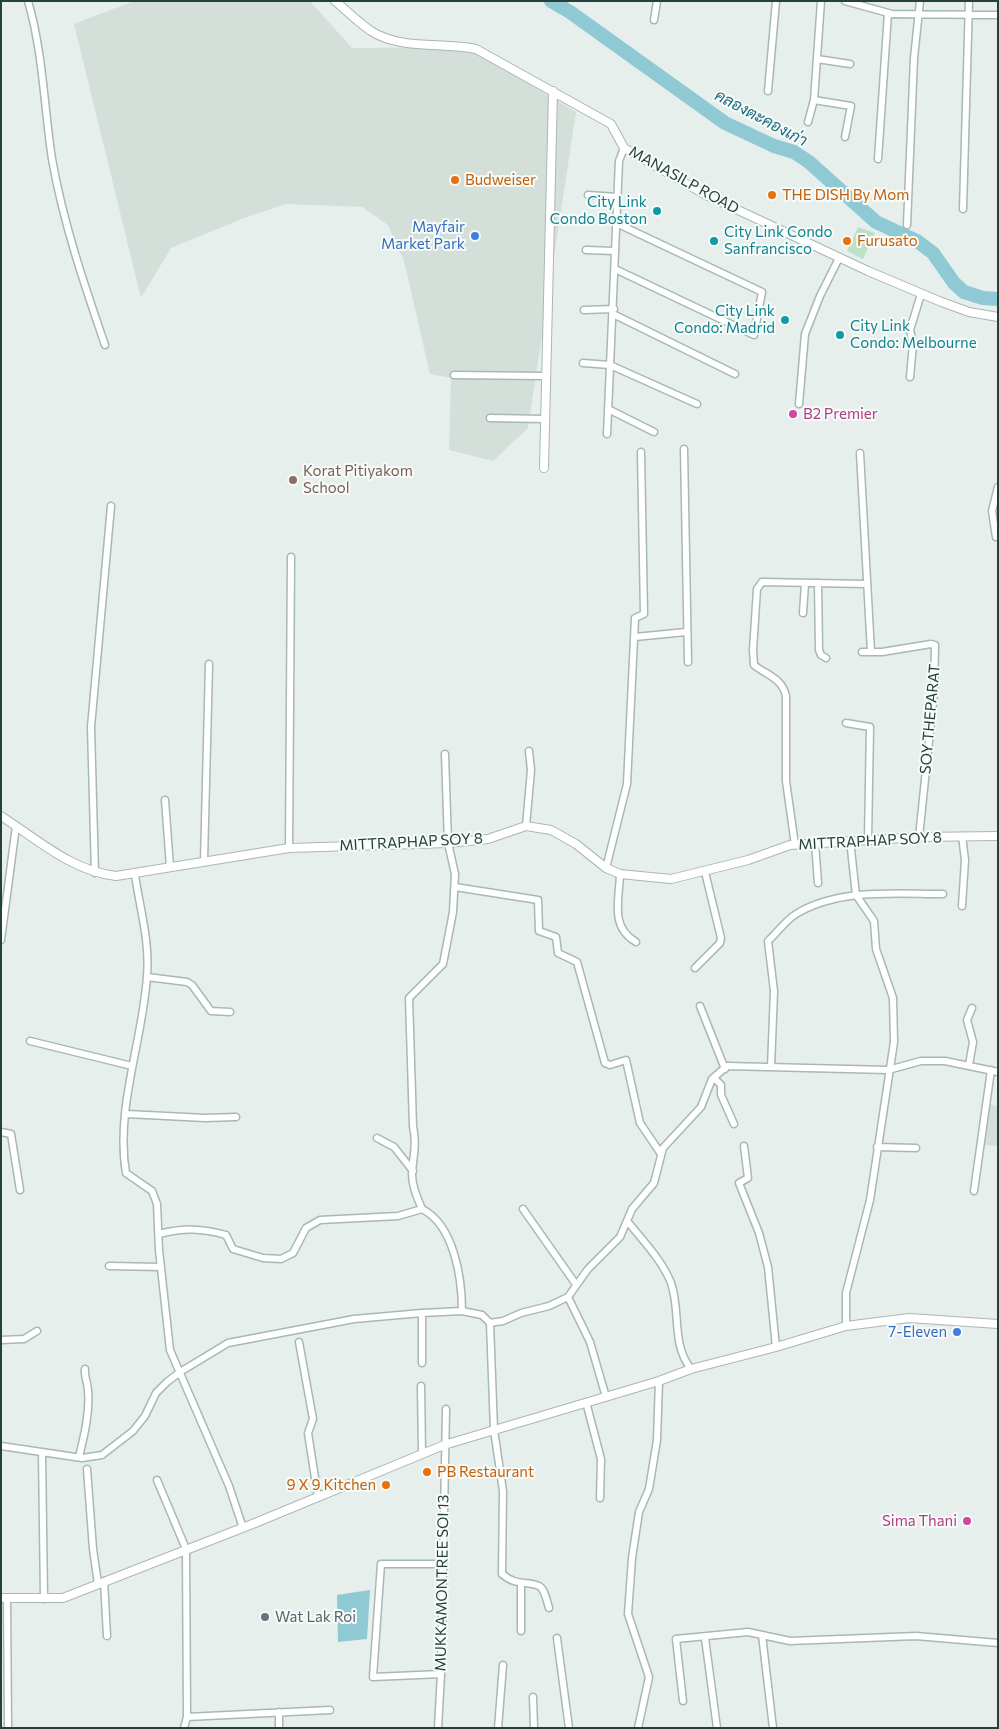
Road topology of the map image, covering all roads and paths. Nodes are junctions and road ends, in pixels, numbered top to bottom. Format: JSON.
{"nodes":[{"id":1,"x":28,"y":1,"type":"edge"},
{"id":2,"x":335,"y":1,"type":"edge"},
{"id":3,"x":657,"y":1,"type":"edge"},
{"id":4,"x":776,"y":1,"type":"edge"},
{"id":5,"x":822,"y":1,"type":"edge"},
{"id":6,"x":845,"y":1,"type":"edge"},
{"id":7,"x":920,"y":1,"type":"edge"},
{"id":8,"x":969,"y":1,"type":"edge"},
{"id":9,"x":863,"y":4,"type":"edge"},
{"id":10,"x":888,"y":13,"type":"junction"},
{"id":11,"x":919,"y":15,"type":"junction"},
{"id":12,"x":968,"y":15,"type":"junction"},
{"id":13,"x":998,"y":15,"type":"edge"},
{"id":14,"x":654,"y":20,"type":"dead end"},
{"id":15,"x":817,"y":59,"type":"junction"},
{"id":16,"x":850,"y":64,"type":"dead end"},
{"id":17,"x":553,"y":91,"type":"junction"},
{"id":18,"x":768,"y":91,"type":"dead end"},
{"id":19,"x":814,"y":100,"type":"junction"},
{"id":20,"x":808,"y":122,"type":"dead end"},
{"id":21,"x":845,"y":138,"type":"dead end"},
{"id":22,"x":624,"y":148,"type":"junction"},
{"id":23,"x":878,"y":159,"type":"dead end"},
{"id":24,"x":588,"y":195,"type":"dead end"},
{"id":25,"x":617,"y":197,"type":"junction"},
{"id":26,"x":963,"y":209,"type":"dead end"},
{"id":27,"x":616,"y":223,"type":"junction"},
{"id":28,"x":907,"y":225,"type":"dead end"},
{"id":29,"x":586,"y":250,"type":"dead end"},
{"id":30,"x":615,"y":251,"type":"junction"},
{"id":31,"x":839,"y":258,"type":"junction"},
{"id":32,"x":615,"y":269,"type":"junction"},
{"id":33,"x":921,"y":294,"type":"junction"},
{"id":34,"x":584,"y":310,"type":"dead end"},
{"id":35,"x":614,"y":312,"type":"junction"},
{"id":36,"x":998,"y":317,"type":"edge"},
{"id":37,"x":105,"y":345,"type":"dead end"},
{"id":38,"x":583,"y":363,"type":"dead end"},
{"id":39,"x":610,"y":365,"type":"junction"},
{"id":40,"x":735,"y":374,"type":"dead end"},
{"id":41,"x":454,"y":375,"type":"dead end"},
{"id":42,"x":545,"y":376,"type":"junction"},
{"id":43,"x":910,"y":377,"type":"dead end"},
{"id":44,"x":697,"y":404,"type":"dead end"},
{"id":45,"x":799,"y":404,"type":"dead end"},
{"id":46,"x":608,"y":409,"type":"junction"},
{"id":47,"x":490,"y":418,"type":"dead end"},
{"id":48,"x":544,"y":419,"type":"junction"},
{"id":49,"x":654,"y":432,"type":"dead end"},
{"id":50,"x":606,"y":434,"type":"dead end"},
{"id":51,"x":684,"y":449,"type":"dead end"},
{"id":52,"x":641,"y":452,"type":"dead end"},
{"id":53,"x":860,"y":453,"type":"dead end"},
{"id":54,"x":544,"y":468,"type":"dead end"},
{"id":55,"x":998,"y":487,"type":"edge"},
{"id":56,"x":110,"y":506,"type":"dead end"},
{"id":57,"x":998,"y":537,"type":"edge"},
{"id":58,"x":291,"y":557,"type":"dead end"},
{"id":59,"x":805,"y":582,"type":"junction"},
{"id":60,"x":818,"y":583,"type":"junction"},
{"id":61,"x":866,"y":584,"type":"junction"},
{"id":62,"x":803,"y":612,"type":"dead end"},
{"id":63,"x":686,"y":632,"type":"junction"},
{"id":64,"x":635,"y":637,"type":"junction"},
{"id":65,"x":862,"y":652,"type":"dead end"},
{"id":66,"x":871,"y":652,"type":"junction"},
{"id":67,"x":826,"y":658,"type":"dead end"},
{"id":68,"x":688,"y":662,"type":"dead end"},
{"id":69,"x":209,"y":664,"type":"dead end"},
{"id":70,"x":846,"y":723,"type":"dead end"},
{"id":71,"x":529,"y":751,"type":"dead end"},
{"id":72,"x":445,"y":754,"type":"dead end"},
{"id":73,"x":164,"y":800,"type":"dead end"},
{"id":74,"x":1,"y":816,"type":"edge"},
{"id":75,"x":16,"y":826,"type":"junction"},
{"id":76,"x":526,"y":826,"type":"junction"},
{"id":77,"x":962,"y":836,"type":"junction"},
{"id":78,"x":998,"y":836,"type":"edge"},
{"id":79,"x":919,"y":837,"type":"junction"},
{"id":80,"x":850,"y":840,"type":"junction"},
{"id":81,"x":868,"y":840,"type":"junction"},
{"id":82,"x":448,"y":843,"type":"junction"},
{"id":83,"x":815,"y":843,"type":"junction"},
{"id":84,"x":795,"y":845,"type":"junction"},
{"id":85,"x":289,"y":848,"type":"junction"},
{"id":86,"x":204,"y":861,"type":"junction"},
{"id":87,"x":170,"y":867,"type":"junction"},
{"id":88,"x":606,"y":868,"type":"junction"},
{"id":89,"x":706,"y":872,"type":"junction"},
{"id":90,"x":95,"y":873,"type":"junction"},
{"id":91,"x":620,"y":874,"type":"junction"},
{"id":92,"x":135,"y":875,"type":"junction"},
{"id":93,"x":818,"y":883,"type":"dead end"},
{"id":94,"x":454,"y":887,"type":"junction"},
{"id":95,"x":943,"y":894,"type":"dead end"},
{"id":96,"x":856,"y":895,"type":"junction"},
{"id":97,"x":962,"y":906,"type":"dead end"},
{"id":98,"x":1,"y":940,"type":"edge"},
{"id":99,"x":636,"y":942,"type":"dead end"},
{"id":100,"x":695,"y":968,"type":"dead end"},
{"id":101,"x":147,"y":978,"type":"junction"},
{"id":102,"x":700,"y":1006,"type":"dead end"},
{"id":103,"x":972,"y":1008,"type":"dead end"},
{"id":104,"x":230,"y":1012,"type":"dead end"},
{"id":105,"x":30,"y":1041,"type":"dead end"},
{"id":106,"x":969,"y":1065,"type":"junction"},
{"id":107,"x":132,"y":1066,"type":"junction"},
{"id":108,"x":771,"y":1067,"type":"junction"},
{"id":109,"x":725,"y":1069,"type":"junction"},
{"id":110,"x":888,"y":1070,"type":"junction"},
{"id":111,"x":994,"y":1071,"type":"edge"},
{"id":112,"x":714,"y":1078,"type":"junction"},
{"id":113,"x":127,"y":1114,"type":"junction"},
{"id":114,"x":236,"y":1117,"type":"dead end"},
{"id":115,"x":734,"y":1124,"type":"dead end"},
{"id":116,"x":1,"y":1132,"type":"edge"},
{"id":117,"x":377,"y":1138,"type":"dead end"},
{"id":118,"x":744,"y":1146,"type":"dead end"},
{"id":119,"x":877,"y":1147,"type":"junction"},
{"id":120,"x":916,"y":1148,"type":"dead end"},
{"id":121,"x":661,"y":1154,"type":"junction"},
{"id":122,"x":413,"y":1171,"type":"junction"},
{"id":123,"x":20,"y":1190,"type":"dead end"},
{"id":124,"x":974,"y":1191,"type":"dead end"},
{"id":125,"x":422,"y":1209,"type":"junction"},
{"id":126,"x":523,"y":1209,"type":"dead end"},
{"id":127,"x":628,"y":1222,"type":"junction"},
{"id":128,"x":159,"y":1234,"type":"junction"},
{"id":129,"x":109,"y":1266,"type":"dead end"},
{"id":130,"x":160,"y":1268,"type":"junction"},
{"id":131,"x":575,"y":1283,"type":"junction"},
{"id":132,"x":568,"y":1297,"type":"junction"},
{"id":133,"x":462,"y":1311,"type":"junction"},
{"id":134,"x":422,"y":1313,"type":"junction"},
{"id":135,"x":490,"y":1323,"type":"junction"},
{"id":136,"x":998,"y":1324,"type":"edge"},
{"id":137,"x":846,"y":1326,"type":"junction"},
{"id":138,"x":37,"y":1331,"type":"dead end"},
{"id":139,"x":1,"y":1340,"type":"edge"},
{"id":140,"x":299,"y":1342,"type":"dead end"},
{"id":141,"x":776,"y":1347,"type":"junction"},
{"id":142,"x":422,"y":1364,"type":"dead end"},
{"id":143,"x":691,"y":1368,"type":"junction"},
{"id":144,"x":85,"y":1369,"type":"dead end"},
{"id":145,"x":180,"y":1372,"type":"junction"},
{"id":146,"x":659,"y":1381,"type":"junction"},
{"id":147,"x":421,"y":1386,"type":"dead end"},
{"id":148,"x":606,"y":1397,"type":"junction"},
{"id":149,"x":586,"y":1402,"type":"junction"},
{"id":150,"x":446,"y":1409,"type":"dead end"},
{"id":151,"x":494,"y":1430,"type":"junction"},
{"id":152,"x":444,"y":1444,"type":"junction"},
{"id":153,"x":1,"y":1446,"type":"edge"},
{"id":154,"x":42,"y":1453,"type":"junction"},
{"id":155,"x":422,"y":1453,"type":"junction"},
{"id":156,"x":79,"y":1457,"type":"junction"},
{"id":157,"x":87,"y":1469,"type":"dead end"},
{"id":158,"x":157,"y":1480,"type":"dead end"},
{"id":159,"x":318,"y":1497,"type":"junction"},
{"id":160,"x":600,"y":1498,"type":"dead end"},
{"id":161,"x":243,"y":1528,"type":"junction"},
{"id":162,"x":186,"y":1549,"type":"junction"},
{"id":163,"x":443,"y":1564,"type":"junction"},
{"id":164,"x":101,"y":1583,"type":"junction"},
{"id":165,"x":521,"y":1584,"type":"junction"},
{"id":166,"x":4,"y":1598,"type":"edge"},
{"id":167,"x":44,"y":1599,"type":"junction"},
{"id":168,"x":549,"y":1608,"type":"dead end"},
{"id":169,"x":521,"y":1631,"type":"dead end"},
{"id":170,"x":762,"y":1635,"type":"junction"},
{"id":171,"x":107,"y":1636,"type":"dead end"},
{"id":172,"x":557,"y":1638,"type":"dead end"},
{"id":173,"x":705,"y":1638,"type":"junction"},
{"id":174,"x":998,"y":1644,"type":"edge"},
{"id":175,"x":503,"y":1665,"type":"dead end"},
{"id":176,"x":442,"y":1674,"type":"junction"},
{"id":177,"x":533,"y":1697,"type":"dead end"},
{"id":178,"x":683,"y":1700,"type":"dead end"},
{"id":179,"x":330,"y":1710,"type":"dead end"},
{"id":180,"x":279,"y":1712,"type":"junction"},
{"id":181,"x":187,"y":1717,"type":"junction"},
{"id":182,"x":8,"y":1728,"type":"edge"},
{"id":183,"x":184,"y":1728,"type":"edge"},
{"id":184,"x":278,"y":1728,"type":"edge"},
{"id":185,"x":438,"y":1728,"type":"edge"},
{"id":186,"x":498,"y":1728,"type":"edge"},
{"id":187,"x":534,"y":1728,"type":"edge"},
{"id":188,"x":569,"y":1728,"type":"edge"},
{"id":189,"x":638,"y":1728,"type":"edge"},
{"id":190,"x":717,"y":1728,"type":"edge"},
{"id":191,"x":774,"y":1728,"type":"edge"}],
"edges":[{"from":1,"to":37,"type":"street"},
{"from":2,"to":17,"type":"street","name":"MANASILP ROAD"},
{"from":3,"to":14,"type":"street"},
{"from":4,"to":18,"type":"street"},
{"from":5,"to":15,"type":"street"},
{"from":6,"to":9,"type":"street"},
{"from":7,"to":11,"type":"street"},
{"from":8,"to":12,"type":"street"},
{"from":9,"to":10,"type":"street"},
{"from":10,"to":11,"type":"street"},
{"from":10,"to":23,"type":"street"},
{"from":11,"to":12,"type":"street"},
{"from":11,"to":28,"type":"street"},
{"from":12,"to":13,"type":"street"},
{"from":12,"to":26,"type":"street"},
{"from":15,"to":16,"type":"street"},
{"from":15,"to":19,"type":"street"},
{"from":17,"to":22,"type":"street","name":"MANASILP ROAD"},
{"from":17,"to":42,"type":"street"},
{"from":19,"to":20,"type":"street"},
{"from":19,"to":21,"type":"street"},
{"from":22,"to":25,"type":"street"},
{"from":22,"to":31,"type":"street","name":"MANASILP ROAD"},
{"from":24,"to":25,"type":"street"},
{"from":25,"to":27,"type":"street"},
{"from":27,"to":30,"type":"street"},
{"from":27,"to":32,"type":"street"},
{"from":29,"to":30,"type":"street"},
{"from":30,"to":32,"type":"street"},
{"from":31,"to":33,"type":"street","name":"MANASILP ROAD"},
{"from":31,"to":45,"type":"street"},
{"from":32,"to":35,"type":"street"},
{"from":33,"to":36,"type":"street","name":"MANASILP ROAD"},
{"from":33,"to":43,"type":"street"},
{"from":34,"to":35,"type":"street"},
{"from":35,"to":39,"type":"street"},
{"from":35,"to":40,"type":"street"},
{"from":38,"to":39,"type":"street"},
{"from":39,"to":44,"type":"street"},
{"from":39,"to":46,"type":"street"},
{"from":41,"to":42,"type":"street"},
{"from":42,"to":48,"type":"street"},
{"from":46,"to":49,"type":"street"},
{"from":46,"to":50,"type":"street"},
{"from":47,"to":48,"type":"street"},
{"from":48,"to":54,"type":"street"},
{"from":51,"to":63,"type":"street"},
{"from":52,"to":64,"type":"street"},
{"from":53,"to":61,"type":"street"},
{"from":55,"to":57,"type":"street"},
{"from":56,"to":90,"type":"street"},
{"from":58,"to":85,"type":"street"},
{"from":59,"to":60,"type":"street"},
{"from":59,"to":62,"type":"street"},
{"from":59,"to":84,"type":"street"},
{"from":60,"to":61,"type":"street"},
{"from":60,"to":67,"type":"street"},
{"from":61,"to":66,"type":"street"},
{"from":63,"to":64,"type":"street"},
{"from":63,"to":68,"type":"street"},
{"from":64,"to":88,"type":"street"},
{"from":65,"to":66,"type":"street","name":"SOY THEPARAT"},
{"from":66,"to":79,"type":"street","name":"SOY THEPARAT"},
{"from":69,"to":86,"type":"street"},
{"from":70,"to":81,"type":"street"},
{"from":71,"to":76,"type":"street"},
{"from":72,"to":82,"type":"street"},
{"from":73,"to":87,"type":"street"},
{"from":74,"to":75,"type":"street","name":"MITTRAPHAP SOY 8"},
{"from":75,"to":90,"type":"street","name":"MITTRAPHAP SOY 8"},
{"from":75,"to":98,"type":"street"},
{"from":76,"to":82,"type":"street","name":"MITTRAPHAP SOY 8"},
{"from":76,"to":88,"type":"street","name":"MITTRAPHAP SOY 8"},
{"from":77,"to":78,"type":"street","name":"MITTRAPHAP SOY 8"},
{"from":77,"to":79,"type":"street","name":"MITTRAPHAP SOY 8"},
{"from":77,"to":97,"type":"street"},
{"from":79,"to":81,"type":"street","name":"MITTRAPHAP SOY 8"},
{"from":80,"to":81,"type":"street","name":"MITTRAPHAP SOY 8"},
{"from":80,"to":83,"type":"street","name":"MITTRAPHAP SOY 8"},
{"from":80,"to":96,"type":"street"},
{"from":82,"to":85,"type":"street","name":"MITTRAPHAP SOY 8"},
{"from":82,"to":94,"type":"street"},
{"from":83,"to":84,"type":"street","name":"MITTRAPHAP SOY 8"},
{"from":83,"to":93,"type":"street"},
{"from":84,"to":89,"type":"street","name":"MITTRAPHAP SOY 8"},
{"from":85,"to":86,"type":"street","name":"MITTRAPHAP SOY 8"},
{"from":86,"to":87,"type":"street","name":"MITTRAPHAP SOY 8"},
{"from":87,"to":92,"type":"street","name":"MITTRAPHAP SOY 8"},
{"from":88,"to":91,"type":"street","name":"MITTRAPHAP SOY 8"},
{"from":89,"to":91,"type":"street","name":"MITTRAPHAP SOY 8"},
{"from":89,"to":100,"type":"street"},
{"from":90,"to":92,"type":"street","name":"MITTRAPHAP SOY 8"},
{"from":91,"to":99,"type":"street"},
{"from":92,"to":101,"type":"street"},
{"from":94,"to":121,"type":"street"},
{"from":94,"to":122,"type":"street"},
{"from":95,"to":96,"type":"street"},
{"from":96,"to":108,"type":"street"},
{"from":96,"to":110,"type":"street"},
{"from":101,"to":104,"type":"street"},
{"from":101,"to":107,"type":"street"},
{"from":102,"to":109,"type":"street"},
{"from":103,"to":106,"type":"street"},
{"from":105,"to":107,"type":"street"},
{"from":106,"to":110,"type":"street"},
{"from":106,"to":111,"type":"street"},
{"from":107,"to":113,"type":"street"},
{"from":108,"to":109,"type":"street"},
{"from":108,"to":110,"type":"street"},
{"from":109,"to":112,"type":"street"},
{"from":110,"to":119,"type":"street"},
{"from":111,"to":124,"type":"street"},
{"from":112,"to":115,"type":"street"},
{"from":112,"to":121,"type":"street"},
{"from":113,"to":114,"type":"street"},
{"from":113,"to":128,"type":"street"},
{"from":116,"to":123,"type":"street"},
{"from":117,"to":122,"type":"street"},
{"from":118,"to":141,"type":"street"},
{"from":119,"to":120,"type":"street"},
{"from":119,"to":137,"type":"street"},
{"from":121,"to":127,"type":"street"},
{"from":122,"to":125,"type":"street"},
{"from":125,"to":128,"type":"street"},
{"from":125,"to":133,"type":"street"},
{"from":126,"to":131,"type":"street"},
{"from":127,"to":131,"type":"street"},
{"from":127,"to":143,"type":"street"},
{"from":128,"to":130,"type":"street"},
{"from":129,"to":130,"type":"street"},
{"from":130,"to":145,"type":"street"},
{"from":131,"to":132,"type":"street"},
{"from":132,"to":135,"type":"street"},
{"from":132,"to":148,"type":"street"},
{"from":133,"to":134,"type":"street"},
{"from":133,"to":135,"type":"street"},
{"from":134,"to":142,"type":"street"},
{"from":134,"to":145,"type":"street"},
{"from":135,"to":151,"type":"street"},
{"from":136,"to":137,"type":"street"},
{"from":137,"to":141,"type":"street"},
{"from":138,"to":139,"type":"street"},
{"from":140,"to":159,"type":"street"},
{"from":141,"to":143,"type":"street"},
{"from":143,"to":146,"type":"street"},
{"from":144,"to":156,"type":"street"},
{"from":145,"to":156,"type":"street"},
{"from":145,"to":161,"type":"street"},
{"from":146,"to":148,"type":"street"},
{"from":146,"to":189,"type":"street"},
{"from":147,"to":155,"type":"street"},
{"from":148,"to":149,"type":"street"},
{"from":149,"to":151,"type":"street"},
{"from":149,"to":160,"type":"street"},
{"from":150,"to":152,"type":"street","name":"MUKKAMONTREE SOI 13"},
{"from":151,"to":152,"type":"street"},
{"from":151,"to":165,"type":"street"},
{"from":152,"to":155,"type":"street"},
{"from":152,"to":163,"type":"street","name":"MUKKAMONTREE SOI 13"},
{"from":153,"to":154,"type":"street"},
{"from":154,"to":156,"type":"street"},
{"from":154,"to":167,"type":"street"},
{"from":155,"to":159,"type":"street"},
{"from":157,"to":164,"type":"street"},
{"from":158,"to":162,"type":"street"},
{"from":159,"to":161,"type":"street"},
{"from":161,"to":162,"type":"street"},
{"from":162,"to":164,"type":"street"},
{"from":162,"to":181,"type":"street"},
{"from":163,"to":176,"type":"street","name":"MUKKAMONTREE SOI 13"},
{"from":163,"to":176,"type":"street"},
{"from":164,"to":167,"type":"street"},
{"from":164,"to":171,"type":"street"},
{"from":165,"to":168,"type":"street"},
{"from":165,"to":169,"type":"street"},
{"from":166,"to":167,"type":"street"},
{"from":166,"to":182,"type":"street"},
{"from":170,"to":173,"type":"street"},
{"from":170,"to":174,"type":"street"},
{"from":170,"to":191,"type":"street"},
{"from":172,"to":188,"type":"street"},
{"from":173,"to":178,"type":"street"},
{"from":173,"to":190,"type":"street"},
{"from":175,"to":186,"type":"street"},
{"from":176,"to":185,"type":"street","name":"MUKKAMONTREE SOI 13"},
{"from":177,"to":187,"type":"street"},
{"from":179,"to":180,"type":"street"},
{"from":180,"to":181,"type":"street"},
{"from":180,"to":184,"type":"street"},
{"from":181,"to":183,"type":"street"}]}
